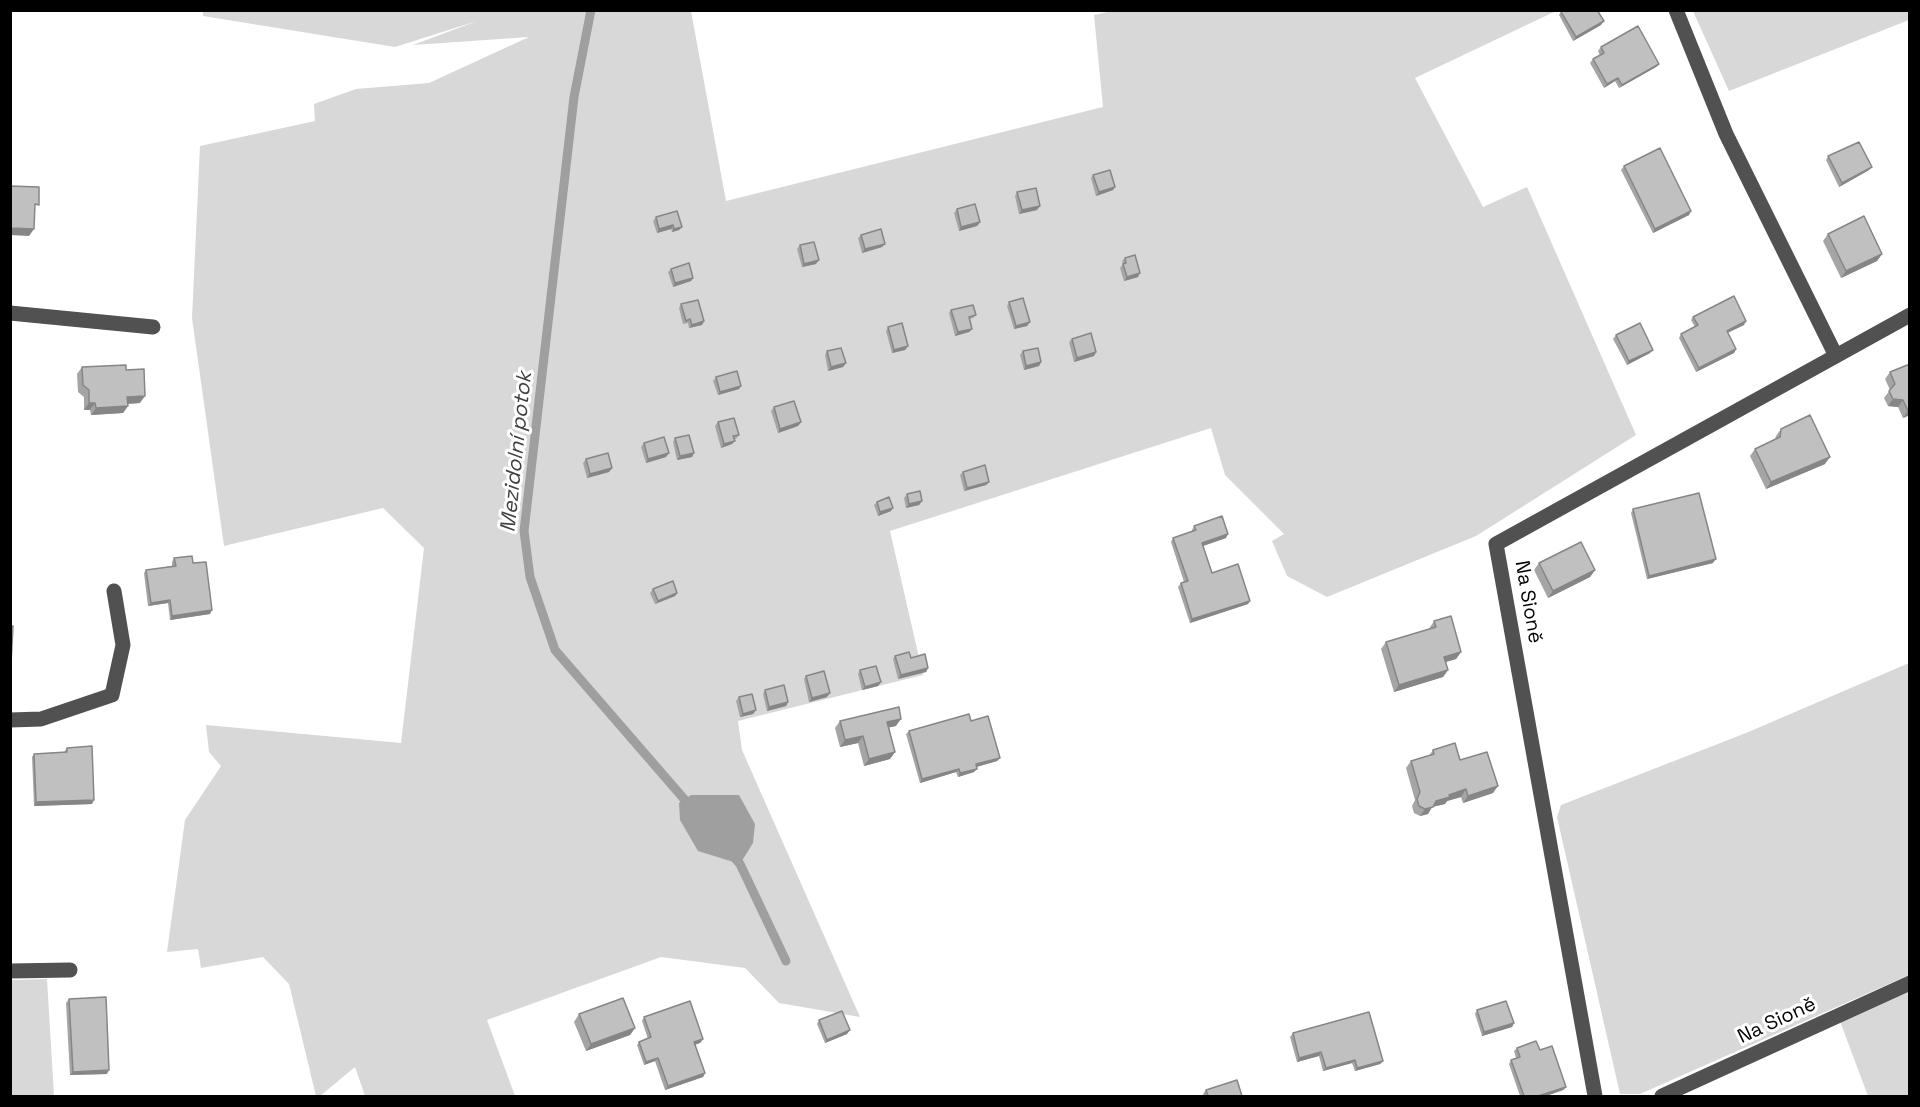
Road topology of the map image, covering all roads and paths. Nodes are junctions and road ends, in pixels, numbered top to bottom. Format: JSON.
{"nodes":[{"id":1,"x":1676,"y":10,"type":"edge"},
{"id":2,"x":10,"y":313,"type":"edge"},
{"id":3,"x":1910,"y":315,"type":"edge"},
{"id":4,"x":153,"y":327,"type":"dead end"},
{"id":5,"x":1836,"y":356,"type":"junction"},
{"id":6,"x":114,"y":591,"type":"dead end"},
{"id":7,"x":10,"y":720,"type":"edge"},
{"id":8,"x":70,"y":970,"type":"dead end"},
{"id":9,"x":10,"y":971,"type":"edge"},
{"id":10,"x":1910,"y":983,"type":"edge"},
{"id":11,"x":1595,"y":1096,"type":"edge"},
{"id":12,"x":1662,"y":1096,"type":"edge"}],
"edges":[{"from":1,"to":5,"type":"street"},
{"from":2,"to":4,"type":"street"},
{"from":3,"to":5,"type":"street","name":"Na Sioně"},
{"from":5,"to":11,"type":"street","name":"Na Sioně"},
{"from":6,"to":7,"type":"street"},
{"from":8,"to":9,"type":"street"},
{"from":10,"to":12,"type":"street","name":"Na Sioně"}]}
